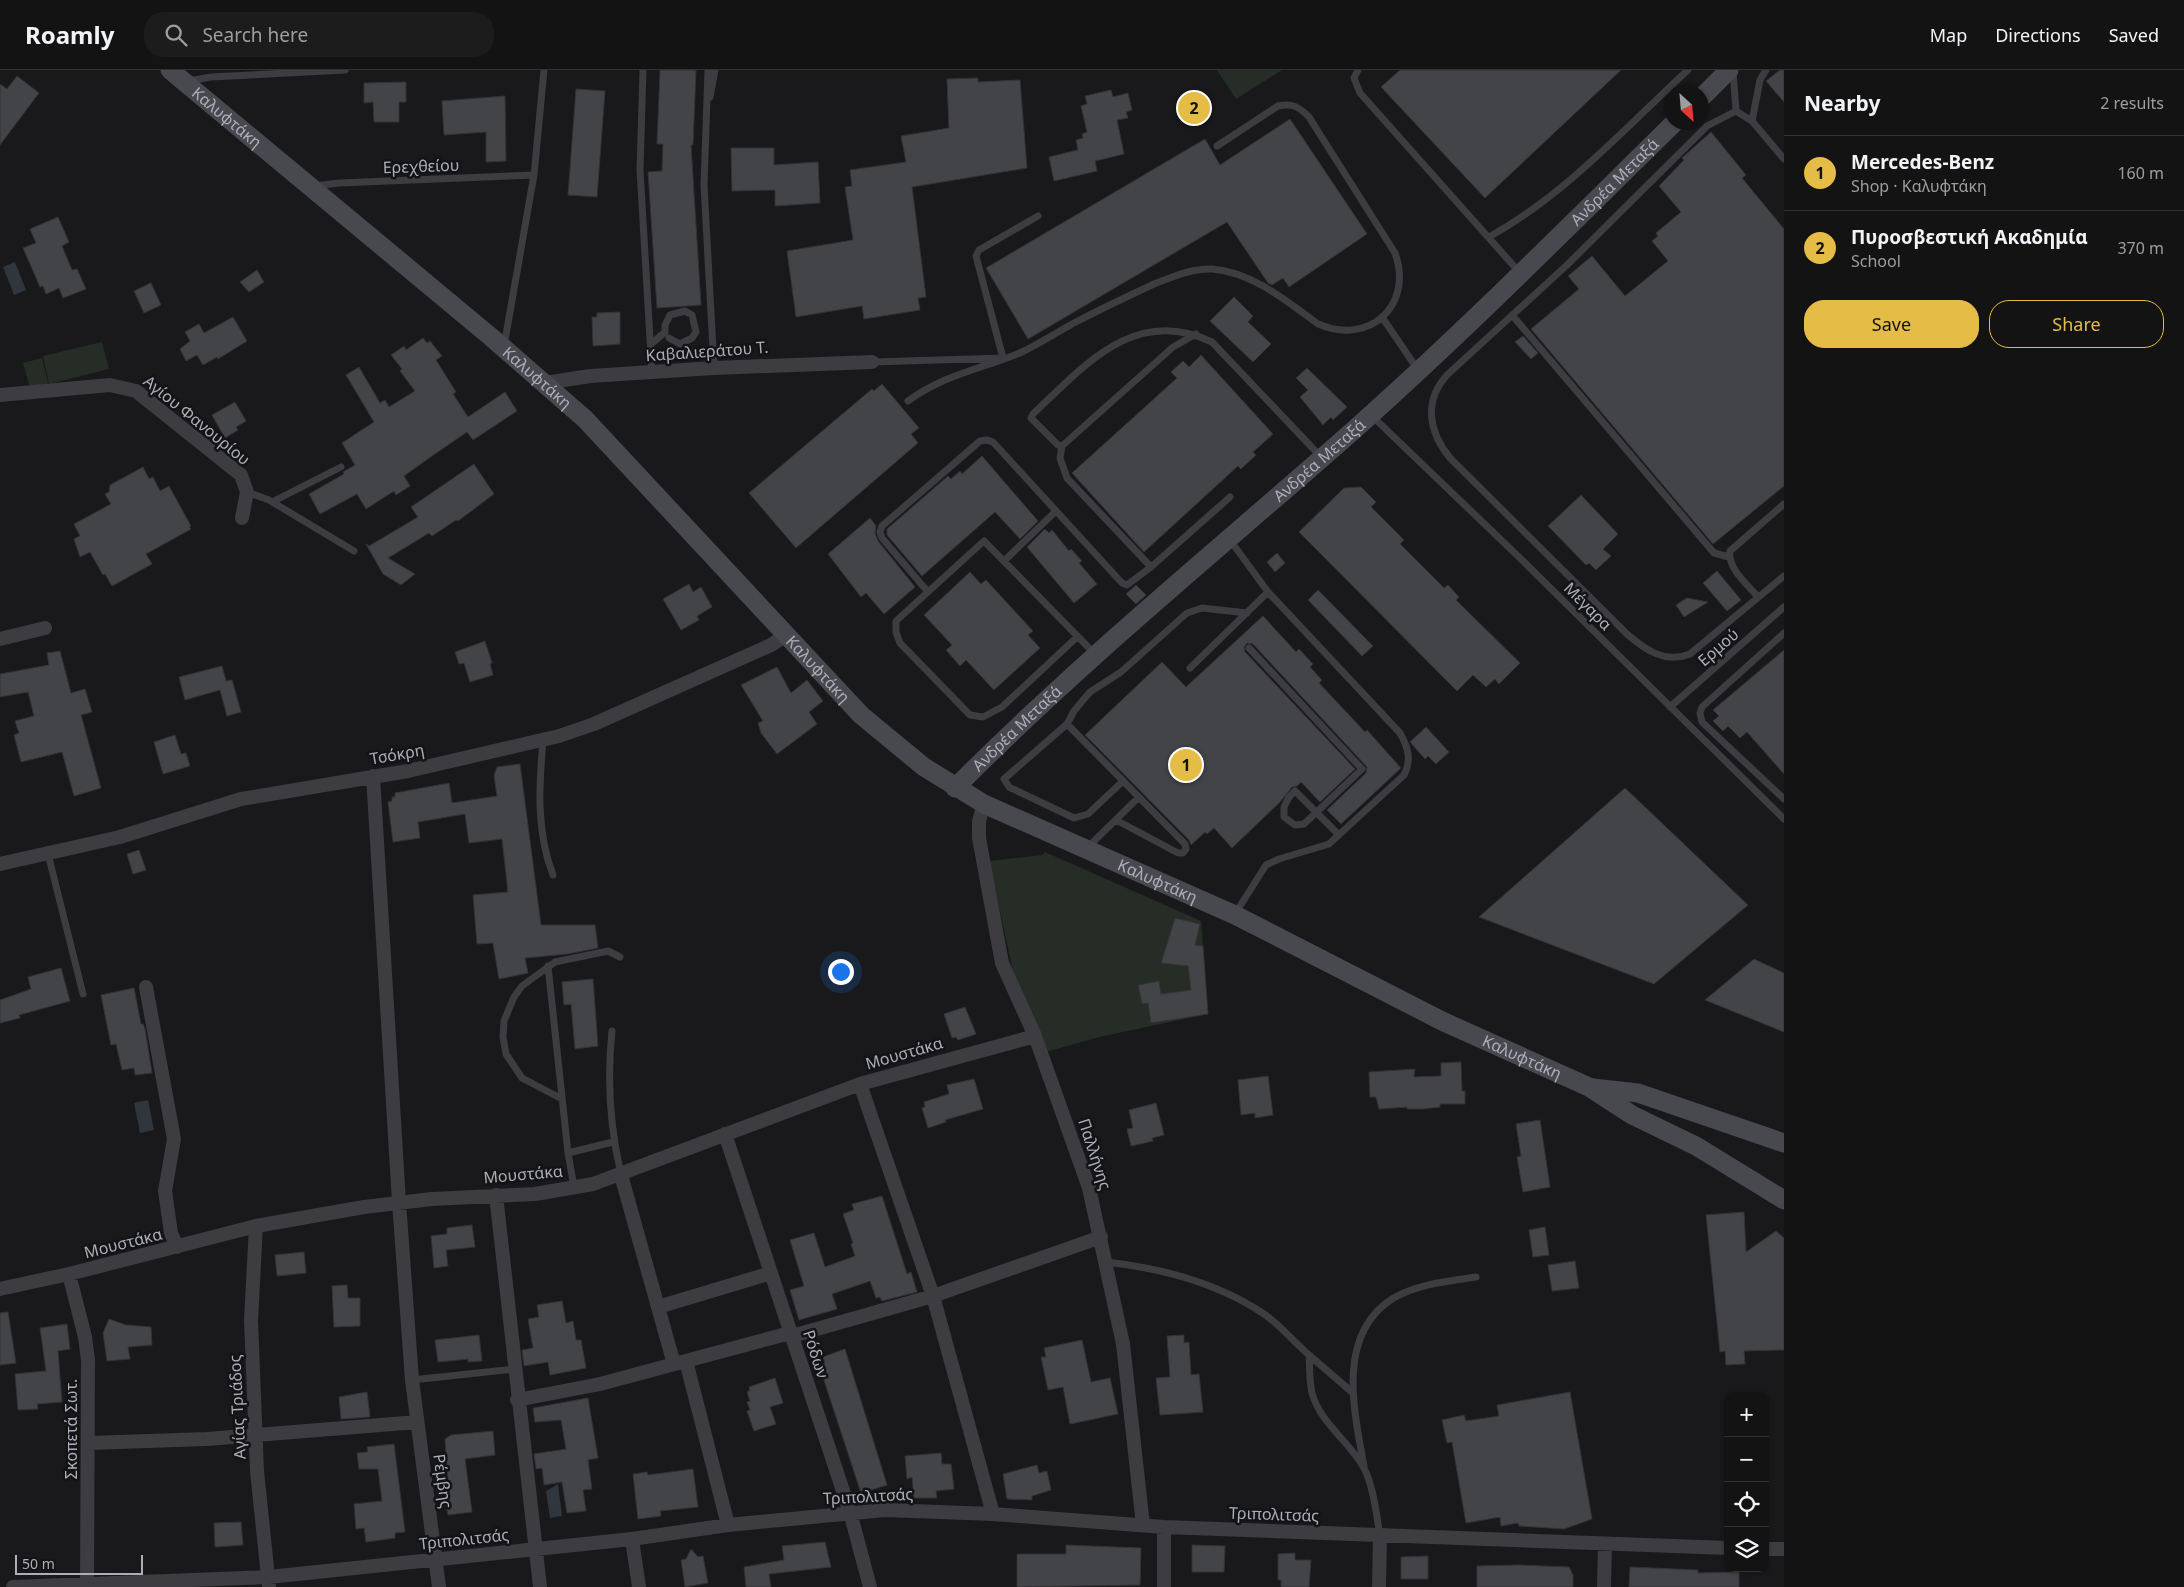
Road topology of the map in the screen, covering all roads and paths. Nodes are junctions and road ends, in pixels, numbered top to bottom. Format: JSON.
{"nodes":[{"id":1,"x":345,"y":70,"type":"edge"},
{"id":2,"x":544,"y":70,"type":"edge"},
{"id":3,"x":643,"y":70,"type":"edge"},
{"id":4,"x":708,"y":70,"type":"edge"},
{"id":5,"x":715,"y":70,"type":"edge"},
{"id":6,"x":1358,"y":70,"type":"edge"},
{"id":7,"x":1688,"y":70,"type":"edge"},
{"id":8,"x":1729,"y":70,"type":"edge"},
{"id":9,"x":1733,"y":70,"type":"edge"},
{"id":10,"x":1766,"y":70,"type":"edge"},
{"id":11,"x":177,"y":76,"type":"edge"},
{"id":12,"x":1709,"y":90,"type":"edge"},
{"id":13,"x":708,"y":106,"type":"junction"},
{"id":14,"x":1736,"y":111,"type":"junction"},
{"id":15,"x":1752,"y":121,"type":"junction"},
{"id":16,"x":1668,"y":130,"type":"edge"},
{"id":17,"x":1217,"y":146,"type":"dead end"},
{"id":18,"x":1784,"y":159,"type":"edge"},
{"id":19,"x":534,"y":175,"type":"junction"},
{"id":20,"x":310,"y":186,"type":"junction"},
{"id":21,"x":1038,"y":216,"type":"dead end"},
{"id":22,"x":1489,"y":237,"type":"junction"},
{"id":23,"x":1521,"y":274,"type":"junction"},
{"id":24,"x":1512,"y":315,"type":"junction"},
{"id":25,"x":1382,"y":317,"type":"junction"},
{"id":26,"x":1196,"y":334,"type":"junction"},
{"id":27,"x":670,"y":338,"type":"dead end"},
{"id":28,"x":651,"y":344,"type":"junction"},
{"id":29,"x":504,"y":348,"type":"junction"},
{"id":30,"x":1003,"y":358,"type":"junction"},
{"id":31,"x":872,"y":362,"type":"joint"},
{"id":32,"x":714,"y":368,"type":"junction"},
{"id":33,"x":1418,"y":370,"type":"junction"},
{"id":34,"x":652,"y":373,"type":"junction"},
{"id":35,"x":545,"y":384,"type":"junction"},
{"id":36,"x":0,"y":395,"type":"edge"},
{"id":37,"x":908,"y":401,"type":"dead end"},
{"id":38,"x":1370,"y":415,"type":"junction"},
{"id":39,"x":1062,"y":446,"type":"junction"},
{"id":40,"x":1322,"y":458,"type":"junction"},
{"id":41,"x":341,"y":467,"type":"dead end"},
{"id":42,"x":247,"y":492,"type":"junction"},
{"id":43,"x":1230,"y":497,"type":"dead end"},
{"id":44,"x":272,"y":502,"type":"junction"},
{"id":45,"x":1784,"y":504,"type":"edge"},
{"id":46,"x":1056,"y":511,"type":"junction"},
{"id":47,"x":242,"y":518,"type":"dead end"},
{"id":48,"x":1228,"y":538,"type":"junction"},
{"id":49,"x":354,"y":551,"type":"dead end"},
{"id":50,"x":1729,"y":557,"type":"junction"},
{"id":51,"x":1004,"y":561,"type":"junction"},
{"id":52,"x":1151,"y":567,"type":"junction"},
{"id":53,"x":1784,"y":576,"type":"edge"},
{"id":54,"x":928,"y":592,"type":"junction"},
{"id":55,"x":1268,"y":592,"type":"junction"},
{"id":56,"x":1758,"y":598,"type":"junction"},
{"id":57,"x":1784,"y":607,"type":"edge"},
{"id":58,"x":1247,"y":613,"type":"junction"},
{"id":59,"x":45,"y":628,"type":"dead end"},
{"id":60,"x":1784,"y":633,"type":"edge"},
{"id":61,"x":785,"y":636,"type":"junction"},
{"id":62,"x":1077,"y":637,"type":"junction"},
{"id":63,"x":0,"y":639,"type":"edge"},
{"id":64,"x":1249,"y":648,"type":"dead end"},
{"id":65,"x":1096,"y":656,"type":"junction"},
{"id":66,"x":1190,"y":668,"type":"dead end"},
{"id":67,"x":1670,"y":707,"type":"junction"},
{"id":68,"x":1067,"y":724,"type":"junction"},
{"id":69,"x":543,"y":740,"type":"junction"},
{"id":70,"x":372,"y":776,"type":"junction"},
{"id":71,"x":1122,"y":782,"type":"junction"},
{"id":72,"x":955,"y":788,"type":"junction"},
{"id":73,"x":1138,"y":798,"type":"junction"},
{"id":74,"x":1784,"y":799,"type":"edge"},
{"id":75,"x":984,"y":804,"type":"junction"},
{"id":76,"x":1784,"y":819,"type":"edge"},
{"id":77,"x":1116,"y":820,"type":"junction"},
{"id":78,"x":1339,"y":835,"type":"junction"},
{"id":79,"x":1085,"y":850,"type":"junction"},
{"id":80,"x":48,"y":854,"type":"junction"},
{"id":81,"x":0,"y":864,"type":"edge"},
{"id":82,"x":553,"y":875,"type":"dead end"},
{"id":83,"x":1235,"y":915,"type":"junction"},
{"id":84,"x":620,"y":957,"type":"dead end"},
{"id":85,"x":548,"y":966,"type":"junction"},
{"id":86,"x":146,"y":987,"type":"dead end"},
{"id":87,"x":83,"y":994,"type":"dead end"},
{"id":88,"x":612,"y":1031,"type":"dead end"},
{"id":89,"x":1035,"y":1036,"type":"junction"},
{"id":90,"x":860,"y":1084,"type":"junction"},
{"id":91,"x":1589,"y":1087,"type":"junction"},
{"id":92,"x":562,"y":1098,"type":"junction"},
{"id":93,"x":725,"y":1134,"type":"junction"},
{"id":94,"x":613,"y":1142,"type":"junction"},
{"id":95,"x":1784,"y":1142,"type":"edge"},
{"id":96,"x":1696,"y":1146,"type":"junction"},
{"id":97,"x":568,"y":1152,"type":"junction"},
{"id":98,"x":621,"y":1175,"type":"junction"},
{"id":99,"x":1784,"y":1184,"type":"edge"},
{"id":100,"x":574,"y":1187,"type":"junction"},
{"id":101,"x":496,"y":1195,"type":"junction"},
{"id":102,"x":1784,"y":1200,"type":"edge"},
{"id":103,"x":399,"y":1202,"type":"junction"},
{"id":104,"x":256,"y":1226,"type":"junction"},
{"id":105,"x":1101,"y":1237,"type":"junction"},
{"id":106,"x":177,"y":1247,"type":"junction"},
{"id":107,"x":1106,"y":1262,"type":"junction"},
{"id":108,"x":771,"y":1273,"type":"junction"},
{"id":109,"x":69,"y":1274,"type":"junction"},
{"id":110,"x":1476,"y":1276,"type":"dead end"},
{"id":111,"x":0,"y":1289,"type":"edge"},
{"id":112,"x":933,"y":1296,"type":"junction"},
{"id":113,"x":658,"y":1307,"type":"junction"},
{"id":114,"x":791,"y":1334,"type":"junction"},
{"id":115,"x":1309,"y":1355,"type":"junction"},
{"id":116,"x":680,"y":1363,"type":"junction"},
{"id":117,"x":514,"y":1370,"type":"junction"},
{"id":118,"x":412,"y":1380,"type":"junction"},
{"id":119,"x":1353,"y":1393,"type":"junction"},
{"id":120,"x":518,"y":1400,"type":"junction"},
{"id":121,"x":417,"y":1422,"type":"junction"},
{"id":122,"x":256,"y":1435,"type":"junction"},
{"id":123,"x":89,"y":1443,"type":"junction"},
{"id":124,"x":1364,"y":1468,"type":"junction"},
{"id":125,"x":850,"y":1512,"type":"junction"},
{"id":126,"x":993,"y":1514,"type":"junction"},
{"id":127,"x":728,"y":1525,"type":"junction"},
{"id":128,"x":1143,"y":1526,"type":"junction"},
{"id":129,"x":1164,"y":1527,"type":"junction"},
{"id":130,"x":1380,"y":1535,"type":"junction"},
{"id":131,"x":632,"y":1539,"type":"junction"},
{"id":132,"x":1605,"y":1544,"type":"junction"},
{"id":133,"x":1724,"y":1548,"type":"edge"},
{"id":134,"x":534,"y":1549,"type":"junction"},
{"id":135,"x":1769,"y":1549,"type":"edge"},
{"id":136,"x":1784,"y":1549,"type":"edge"},
{"id":137,"x":435,"y":1560,"type":"junction"},
{"id":138,"x":269,"y":1582,"type":"edge"},
{"id":139,"x":87,"y":1585,"type":"edge"},
{"id":140,"x":13,"y":1587,"type":"edge"},
{"id":141,"x":439,"y":1587,"type":"edge"},
{"id":142,"x":540,"y":1587,"type":"edge"},
{"id":143,"x":639,"y":1587,"type":"edge"},
{"id":144,"x":870,"y":1587,"type":"edge"},
{"id":145,"x":1164,"y":1587,"type":"edge"},
{"id":146,"x":1379,"y":1587,"type":"edge"},
{"id":147,"x":1604,"y":1587,"type":"edge"}],
"edges":[{"from":1,"to":11,"type":"lane"},
{"from":2,"to":19,"type":"lane"},
{"from":3,"to":28,"type":"lane"},
{"from":4,"to":13,"type":"lane"},
{"from":5,"to":13,"type":"lane"},
{"from":6,"to":22,"type":"lane"},
{"from":7,"to":22,"type":"lane"},
{"from":8,"to":12,"type":"main road"},
{"from":9,"to":14,"type":"lane"},
{"from":10,"to":15,"type":"lane"},
{"from":11,"to":20,"type":"main road","name":"Καλυφτάκη"},
{"from":13,"to":32,"type":"lane"},
{"from":14,"to":15,"type":"lane"},
{"from":14,"to":24,"type":"lane"},
{"from":15,"to":18,"type":"lane"},
{"from":16,"to":23,"type":"main road","name":"Ανδρέα Μεταξά"},
{"from":17,"to":25,"type":"lane"},
{"from":19,"to":20,"type":"lane","name":"Ερεχθείου"},
{"from":19,"to":29,"type":"lane"},
{"from":20,"to":29,"type":"main road","name":"Καλυφτάκη"},
{"from":21,"to":30,"type":"lane"},
{"from":22,"to":23,"type":"lane"},
{"from":23,"to":33,"type":"main road","name":"Ανδρέα Μεταξά"},
{"from":24,"to":50,"type":"lane"},
{"from":24,"to":56,"type":"lane"},
{"from":25,"to":30,"type":"lane"},
{"from":25,"to":33,"type":"lane"},
{"from":26,"to":39,"type":"lane"},
{"from":26,"to":39,"type":"lane"},
{"from":26,"to":40,"type":"lane"},
{"from":27,"to":28,"type":"lane"},
{"from":28,"to":34,"type":"lane"},
{"from":29,"to":35,"type":"main road","name":"Καλυφτάκη"},
{"from":30,"to":31,"type":"lane"},
{"from":30,"to":37,"type":"lane"},
{"from":31,"to":32,"type":"street","name":"Καβαλιεράτου Τ."},
{"from":32,"to":34,"type":"street","name":"Καβαλιεράτου Τ."},
{"from":33,"to":38,"type":"main road","name":"Ανδρέα Μεταξά"},
{"from":34,"to":35,"type":"street","name":"Καβαλιεράτου Τ."},
{"from":35,"to":61,"type":"main road","name":"Καλυφτάκη"},
{"from":36,"to":42,"type":"street","name":"Αγίου Φανουρίου"},
{"from":38,"to":40,"type":"main road","name":"Ανδρέα Μεταξά"},
{"from":38,"to":67,"type":"lane","name":"Μέγαρα"},
{"from":39,"to":52,"type":"lane"},
{"from":40,"to":48,"type":"main road","name":"Ανδρέα Μεταξά"},
{"from":41,"to":44,"type":"lane"},
{"from":42,"to":44,"type":"lane"},
{"from":42,"to":47,"type":"street","name":"Αγίου Φανουρίου"},
{"from":43,"to":52,"type":"lane"},
{"from":44,"to":49,"type":"lane"},
{"from":45,"to":50,"type":"lane"},
{"from":46,"to":51,"type":"lane"},
{"from":46,"to":52,"type":"lane"},
{"from":46,"to":54,"type":"lane"},
{"from":48,"to":55,"type":"lane"},
{"from":48,"to":65,"type":"main road","name":"Ανδρέα Μεταξά"},
{"from":50,"to":56,"type":"lane"},
{"from":51,"to":54,"type":"lane"},
{"from":51,"to":62,"type":"lane"},
{"from":53,"to":56,"type":"lane"},
{"from":54,"to":62,"type":"lane"},
{"from":55,"to":58,"type":"lane"},
{"from":55,"to":78,"type":"lane"},
{"from":57,"to":67,"type":"lane","name":"Ερμού"},
{"from":58,"to":66,"type":"lane"},
{"from":58,"to":68,"type":"lane"},
{"from":59,"to":63,"type":"street"},
{"from":60,"to":74,"type":"lane"},
{"from":61,"to":69,"type":"street","name":"Τσόκρη"},
{"from":61,"to":72,"type":"main road","name":"Καλυφτάκη"},
{"from":62,"to":65,"type":"lane"},
{"from":64,"to":78,"type":"lane","bridge":true},
{"from":65,"to":72,"type":"main road","name":"Ανδρέα Μεταξά"},
{"from":67,"to":76,"type":"lane","name":"Μέγαρα"},
{"from":68,"to":71,"type":"lane"},
{"from":68,"to":71,"type":"lane"},
{"from":69,"to":70,"type":"street","name":"Τσόκρη"},
{"from":69,"to":82,"type":"lane"},
{"from":70,"to":80,"type":"street","name":"Τσόκρη"},
{"from":70,"to":103,"type":"street","name":"Ρέμβης"},
{"from":71,"to":73,"type":"lane"},
{"from":72,"to":75,"type":"main road","name":"Καλυφτάκη"},
{"from":73,"to":77,"type":"lane"},
{"from":73,"to":77,"type":"lane"},
{"from":75,"to":79,"type":"main road","name":"Καλυφτάκη"},
{"from":75,"to":89,"type":"street","name":"Παλλήνης"},
{"from":77,"to":79,"type":"lane"},
{"from":78,"to":83,"type":"lane"},
{"from":79,"to":83,"type":"main road","name":"Καλυφτάκη"},
{"from":80,"to":81,"type":"street","name":"Τσόκρη"},
{"from":80,"to":87,"type":"lane"},
{"from":83,"to":91,"type":"main road","name":"Καλυφτάκη"},
{"from":84,"to":85,"type":"lane"},
{"from":85,"to":92,"type":"lane"},
{"from":85,"to":92,"type":"lane"},
{"from":86,"to":106,"type":"street"},
{"from":88,"to":94,"type":"lane"},
{"from":89,"to":90,"type":"street","name":"Μουστάκα"},
{"from":89,"to":105,"type":"street","name":"Παλλήνης"},
{"from":90,"to":93,"type":"street","name":"Μουστάκα"},
{"from":90,"to":112,"type":"street"},
{"from":91,"to":95,"type":"main road","name":"Καλυφτάκη"},
{"from":91,"to":96,"type":"main road","name":"Καλυφτάκη"},
{"from":92,"to":97,"type":"lane"},
{"from":93,"to":98,"type":"street","name":"Μουστάκα"},
{"from":93,"to":108,"type":"street","name":"Ρόδων"},
{"from":94,"to":97,"type":"lane"},
{"from":94,"to":98,"type":"lane"},
{"from":96,"to":99,"type":"main road"},
{"from":96,"to":102,"type":"main road","name":"Καλυφτάκη"},
{"from":97,"to":100,"type":"lane"},
{"from":98,"to":100,"type":"street","name":"Μουστάκα"},
{"from":98,"to":113,"type":"street"},
{"from":100,"to":101,"type":"street","name":"Μουστάκα"},
{"from":101,"to":103,"type":"street","name":"Μουστάκα"},
{"from":101,"to":117,"type":"street"},
{"from":103,"to":104,"type":"street","name":"Μουστάκα"},
{"from":103,"to":118,"type":"street","name":"Ρέμβης"},
{"from":104,"to":106,"type":"street","name":"Μουστάκα"},
{"from":104,"to":122,"type":"street","name":"Αγίας Τριάδος"},
{"from":105,"to":107,"type":"street","name":"Παλλήνης"},
{"from":105,"to":112,"type":"street"},
{"from":106,"to":109,"type":"street","name":"Μουστάκα"},
{"from":107,"to":115,"type":"lane"},
{"from":107,"to":128,"type":"street","name":"Παλλήνης"},
{"from":108,"to":113,"type":"street"},
{"from":108,"to":114,"type":"street","name":"Ρόδων"},
{"from":109,"to":111,"type":"street","name":"Μουστάκα"},
{"from":109,"to":123,"type":"street","name":"Σκοπετά Σωτ."},
{"from":110,"to":119,"type":"lane"},
{"from":112,"to":114,"type":"street"},
{"from":112,"to":126,"type":"street"},
{"from":113,"to":116,"type":"street"},
{"from":114,"to":116,"type":"street"},
{"from":114,"to":125,"type":"street","name":"Ρόδων"},
{"from":115,"to":119,"type":"lane"},
{"from":115,"to":124,"type":"lane"},
{"from":116,"to":120,"type":"street"},
{"from":116,"to":127,"type":"street"},
{"from":117,"to":118,"type":"lane"},
{"from":117,"to":120,"type":"street"},
{"from":118,"to":121,"type":"street","name":"Ρέμβης"},
{"from":119,"to":124,"type":"lane"},
{"from":120,"to":134,"type":"street"},
{"from":121,"to":122,"type":"street"},
{"from":121,"to":137,"type":"street","name":"Ρέμβης"},
{"from":122,"to":123,"type":"street"},
{"from":122,"to":138,"type":"street","name":"Αγίας Τριάδος"},
{"from":123,"to":139,"type":"street","name":"Σκοπετά Σωτ."},
{"from":124,"to":130,"type":"lane"},
{"from":125,"to":126,"type":"street","name":"Τριπολιτσάς"},
{"from":125,"to":127,"type":"street","name":"Τριπολιτσάς"},
{"from":125,"to":144,"type":"street","name":"Ρόδων"},
{"from":126,"to":128,"type":"street","name":"Τριπολιτσάς"},
{"from":127,"to":131,"type":"street","name":"Τριπολιτσάς"},
{"from":128,"to":129,"type":"street","name":"Τριπολιτσάς"},
{"from":129,"to":130,"type":"street","name":"Τριπολιτσάς"},
{"from":129,"to":145,"type":"street"},
{"from":130,"to":132,"type":"street","name":"Τριπολιτσάς"},
{"from":130,"to":146,"type":"street"},
{"from":131,"to":134,"type":"street","name":"Τριπολιτσάς"},
{"from":131,"to":143,"type":"street"},
{"from":132,"to":133,"type":"street","name":"Τριπολιτσάς"},
{"from":132,"to":147,"type":"street"},
{"from":134,"to":137,"type":"street","name":"Τριπολιτσάς"},
{"from":134,"to":142,"type":"street"},
{"from":135,"to":136,"type":"street"},
{"from":137,"to":138,"type":"street","name":"Τριπολιτσάς"},
{"from":137,"to":141,"type":"street","name":"Ρέμβης"},
{"from":138,"to":139,"type":"street","name":"Τριπολιτσάς"},
{"from":139,"to":140,"type":"street","name":"Τριπολιτσάς"}]}
